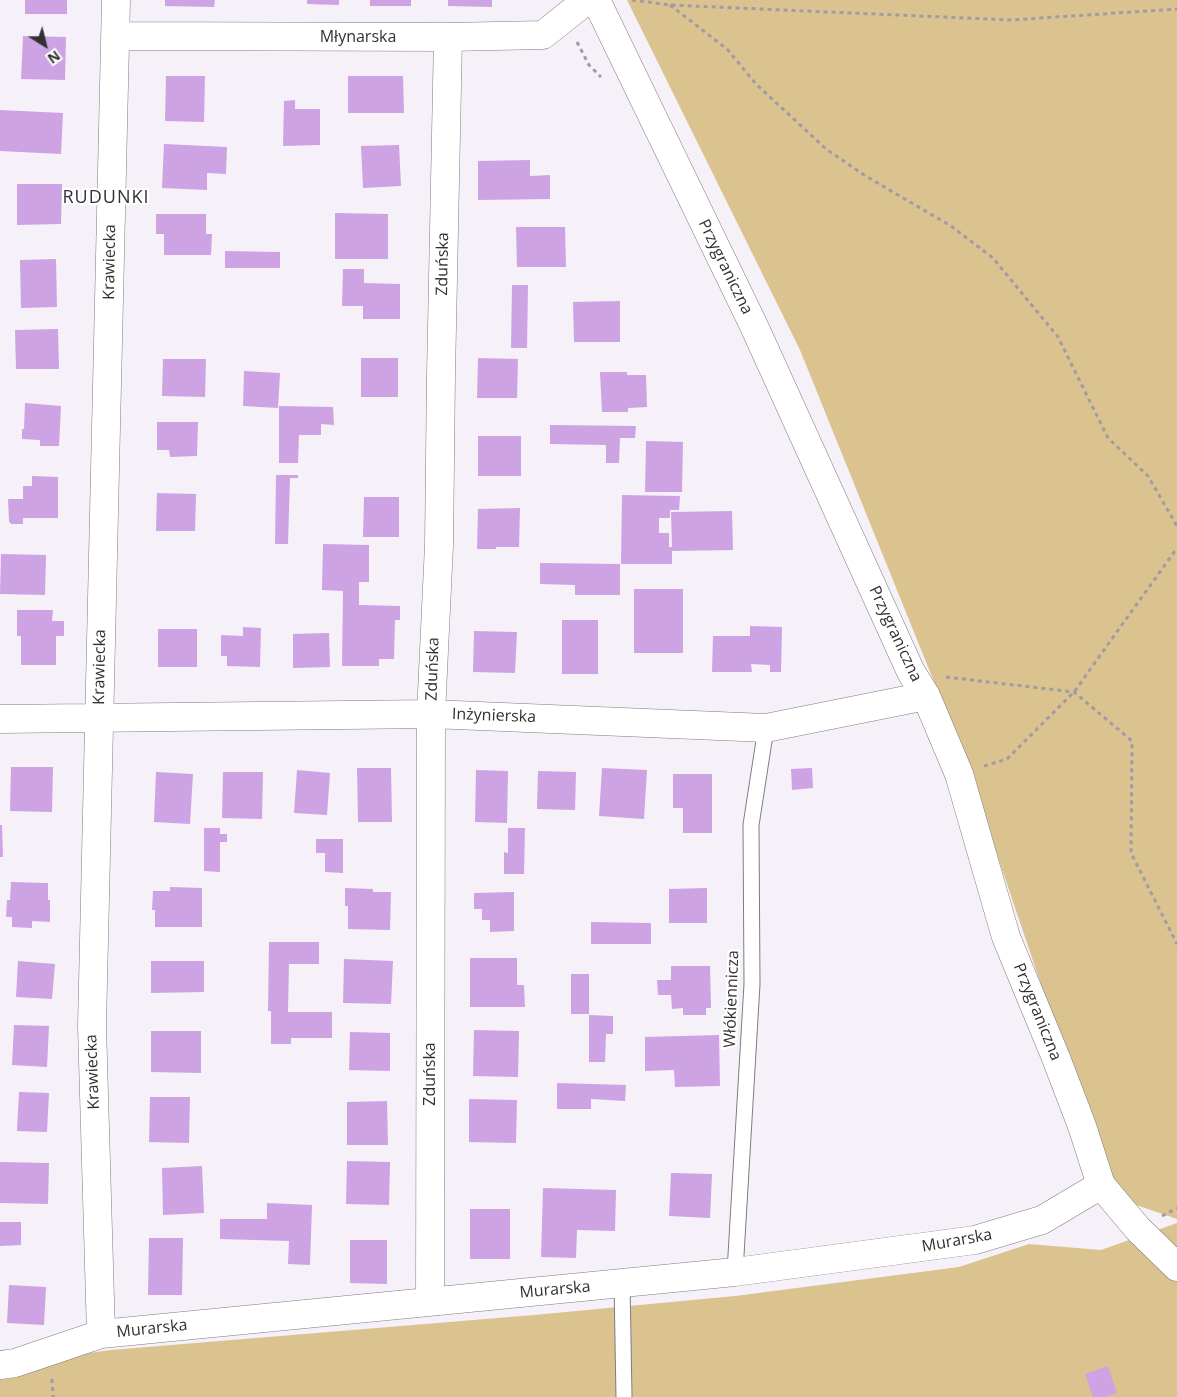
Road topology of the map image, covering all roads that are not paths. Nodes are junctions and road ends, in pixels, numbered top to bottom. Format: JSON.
{"nodes":[{"id":1,"x":116,"y":0,"type":"edge"},
{"id":2,"x":588,"y":0,"type":"edge"},
{"id":3,"x":596,"y":0,"type":"edge"},
{"id":4,"x":116,"y":36,"type":"junction"},
{"id":5,"x":448,"y":37,"type":"junction"},
{"id":6,"x":926,"y":696,"type":"junction"},
{"id":7,"x":431,"y":714,"type":"junction"},
{"id":8,"x":0,"y":719,"type":"edge"},
{"id":9,"x":99,"y":719,"type":"junction"},
{"id":10,"x":766,"y":728,"type":"junction"},
{"id":11,"x":1101,"y":1185,"type":"junction"},
{"id":12,"x":1177,"y":1267,"type":"edge"},
{"id":13,"x":735,"y":1272,"type":"junction"},
{"id":14,"x":622,"y":1283,"type":"junction"},
{"id":15,"x":430,"y":1301,"type":"junction"},
{"id":16,"x":101,"y":1334,"type":"junction"},
{"id":17,"x":0,"y":1365,"type":"edge"},
{"id":18,"x":624,"y":1397,"type":"edge"}],
"edges":[{"from":1,"to":4,"type":"street","name":"Krawiecka"},
{"from":2,"to":5,"type":"street","name":"Młynarska"},
{"from":3,"to":6,"type":"street","name":"Przygraniczna"},
{"from":4,"to":5,"type":"street","name":"Młynarska"},
{"from":4,"to":9,"type":"street","name":"Krawiecka"},
{"from":5,"to":7,"type":"street","name":"Zduńska"},
{"from":6,"to":10,"type":"street","name":"Inżynierska"},
{"from":6,"to":11,"type":"street","name":"Przygraniczna"},
{"from":7,"to":9,"type":"street","name":"Inżynierska"},
{"from":7,"to":10,"type":"street","name":"Inżynierska"},
{"from":7,"to":15,"type":"street","name":"Zduńska"},
{"from":8,"to":9,"type":"street","name":"Inżynierska"},
{"from":9,"to":16,"type":"street","name":"Krawiecka"},
{"from":10,"to":13,"type":"lane","name":"Włókiennicza"},
{"from":11,"to":12,"type":"street","name":"Przygraniczna"},
{"from":11,"to":13,"type":"street","name":"Murarska"},
{"from":13,"to":14,"type":"street","name":"Murarska"},
{"from":14,"to":15,"type":"street","name":"Murarska"},
{"from":14,"to":18,"type":"lane"},
{"from":15,"to":16,"type":"street","name":"Murarska"},
{"from":16,"to":17,"type":"street","name":"Murarska"}]}
